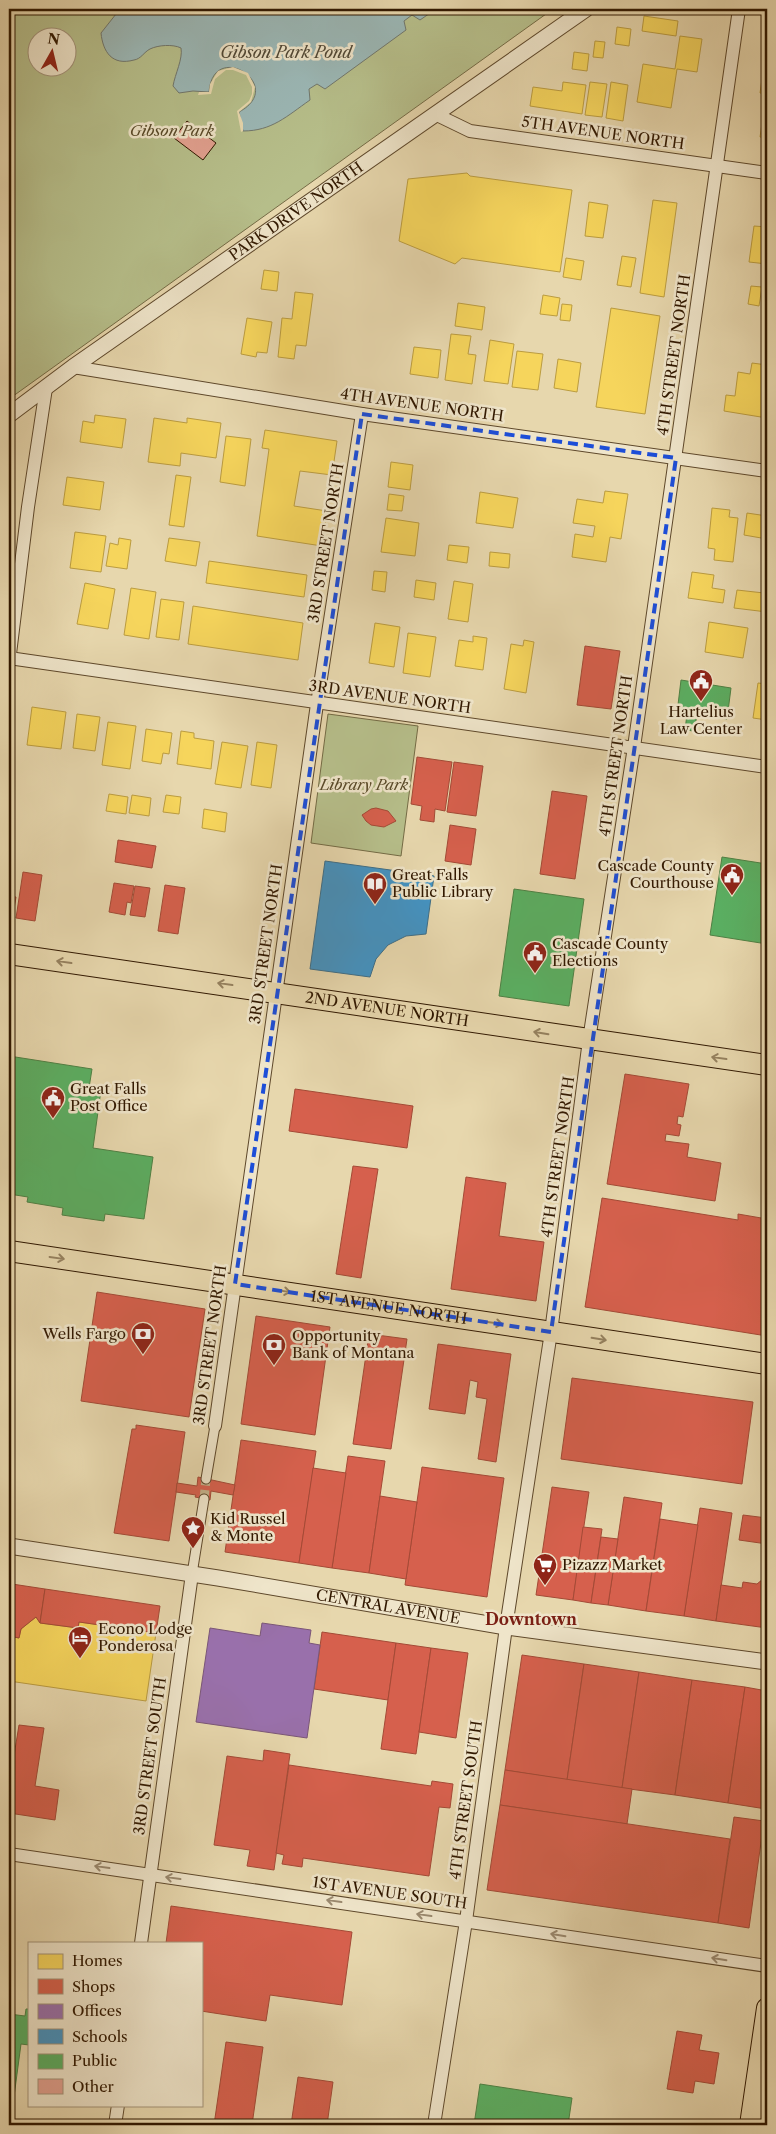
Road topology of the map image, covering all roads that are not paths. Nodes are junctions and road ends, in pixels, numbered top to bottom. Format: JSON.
{"nodes":[{"id":1,"x":586,"y":9,"type":"edge"},
{"id":2,"x":740,"y":9,"type":"edge"},
{"id":3,"x":437,"y":114,"type":"junction"},
{"id":4,"x":718,"y":165,"type":"junction"},
{"id":5,"x":767,"y":173,"type":"edge"},
{"id":6,"x":73,"y":367,"type":"junction"},
{"id":7,"x":46,"y":388,"type":"junction"},
{"id":8,"x":362,"y":414,"type":"junction"},
{"id":9,"x":9,"y":415,"type":"edge"},
{"id":10,"x":676,"y":458,"type":"junction"},
{"id":11,"x":767,"y":471,"type":"edge"},
{"id":12,"x":9,"y":658,"type":"edge"},
{"id":13,"x":9,"y":662,"type":"edge"},
{"id":14,"x":317,"y":704,"type":"junction"},
{"id":15,"x":634,"y":747,"type":"junction"},
{"id":16,"x":767,"y":767,"type":"edge"},
{"id":17,"x":9,"y":954,"type":"edge"},
{"id":18,"x":276,"y":991,"type":"junction"},
{"id":19,"x":590,"y":1040,"type":"junction"},
{"id":20,"x":767,"y":1065,"type":"edge"},
{"id":21,"x":9,"y":1251,"type":"edge"},
{"id":22,"x":235,"y":1284,"type":"junction"},
{"id":23,"x":551,"y":1332,"type":"junction"},
{"id":24,"x":767,"y":1364,"type":"edge"},
{"id":25,"x":214,"y":1426,"type":"joint"},
{"id":26,"x":206,"y":1479,"type":"tunnel mouth"},
{"id":27,"x":204,"y":1498,"type":"tunnel mouth"},
{"id":28,"x":9,"y":1546,"type":"edge"},
{"id":29,"x":192,"y":1574,"type":"junction"},
{"id":30,"x":506,"y":1627,"type":"junction"},
{"id":31,"x":767,"y":1662,"type":"edge"},
{"id":32,"x":9,"y":1854,"type":"edge"},
{"id":33,"x":150,"y":1874,"type":"junction"},
{"id":34,"x":466,"y":1921,"type":"junction"},
{"id":35,"x":141,"y":1942,"type":"edge"},
{"id":36,"x":767,"y":1966,"type":"edge"},
{"id":37,"x":767,"y":2008,"type":"edge"},
{"id":38,"x":118,"y":2106,"type":"edge"},
{"id":39,"x":115,"y":2125,"type":"edge"},
{"id":40,"x":434,"y":2125,"type":"edge"},
{"id":41,"x":750,"y":2125,"type":"edge"}],
"edges":[{"from":1,"to":3,"type":"street","name":"PARK DRIVE NORTH"},
{"from":2,"to":4,"type":"street","name":"4TH STREET NORTH"},
{"from":3,"to":4,"type":"street","name":"5TH AVENUE NORTH"},
{"from":3,"to":6,"type":"street","name":"PARK DRIVE NORTH"},
{"from":4,"to":5,"type":"street","name":"5TH AVENUE NORTH"},
{"from":4,"to":10,"type":"street","name":"4TH STREET NORTH"},
{"from":6,"to":7,"type":"street","name":"PARK DRIVE NORTH"},
{"from":6,"to":8,"type":"street","name":"4TH AVENUE NORTH"},
{"from":7,"to":9,"type":"street","name":"PARK DRIVE NORTH"},
{"from":7,"to":12,"type":"street"},
{"from":8,"to":10,"type":"street","name":"4TH AVENUE NORTH"},
{"from":8,"to":14,"type":"street","name":"3RD STREET NORTH"},
{"from":10,"to":11,"type":"street","name":"4TH AVENUE NORTH"},
{"from":10,"to":15,"type":"street","name":"4TH STREET NORTH"},
{"from":12,"to":13,"type":"street"},
{"from":12,"to":14,"type":"street","name":"3RD AVENUE NORTH"},
{"from":14,"to":15,"type":"street","name":"3RD AVENUE NORTH"},
{"from":14,"to":18,"type":"street","name":"3RD STREET NORTH"},
{"from":15,"to":16,"type":"street","name":"3RD AVENUE NORTH"},
{"from":15,"to":19,"type":"street","name":"4TH STREET NORTH"},
{"from":18,"to":17,"type":"main road","name":"2ND AVENUE NORTH","one_way":true},
{"from":19,"to":18,"type":"main road","name":"2ND AVENUE NORTH","one_way":true},
{"from":18,"to":22,"type":"street","name":"3RD STREET NORTH"},
{"from":20,"to":19,"type":"main road","name":"2ND AVENUE NORTH","one_way":true},
{"from":19,"to":23,"type":"street","name":"4TH STREET NORTH"},
{"from":21,"to":22,"type":"main road","name":"1ST AVENUE NORTH","one_way":true},
{"from":22,"to":23,"type":"main road","name":"1ST AVENUE NORTH","one_way":true},
{"from":22,"to":25,"type":"street","name":"3RD STREET NORTH"},
{"from":23,"to":24,"type":"main road","name":"1ST AVENUE NORTH","one_way":true},
{"from":23,"to":30,"type":"street","name":"4TH STREET NORTH"},
{"from":25,"to":26,"type":"street","name":"3RD STREET NORTH"},
{"from":27,"to":29,"type":"street"},
{"from":28,"to":29,"type":"street","name":"CENTRAL AVENUE"},
{"from":29,"to":30,"type":"street","name":"CENTRAL AVENUE"},
{"from":29,"to":33,"type":"street","name":"3RD STREET SOUTH"},
{"from":30,"to":31,"type":"street","name":"CENTRAL AVENUE"},
{"from":30,"to":34,"type":"street","name":"4TH STREET SOUTH"},
{"from":33,"to":32,"type":"street","name":"1ST AVENUE SOUTH","one_way":true},
{"from":34,"to":33,"type":"street","name":"1ST AVENUE SOUTH","one_way":true},
{"from":33,"to":35,"type":"street","name":"3RD STREET SOUTH"},
{"from":36,"to":34,"type":"street","name":"1ST AVENUE SOUTH","one_way":true},
{"from":34,"to":40,"type":"street","name":"4TH STREET SOUTH"},
{"from":37,"to":41,"type":"main road"},
{"from":38,"to":39,"type":"street"}]}
